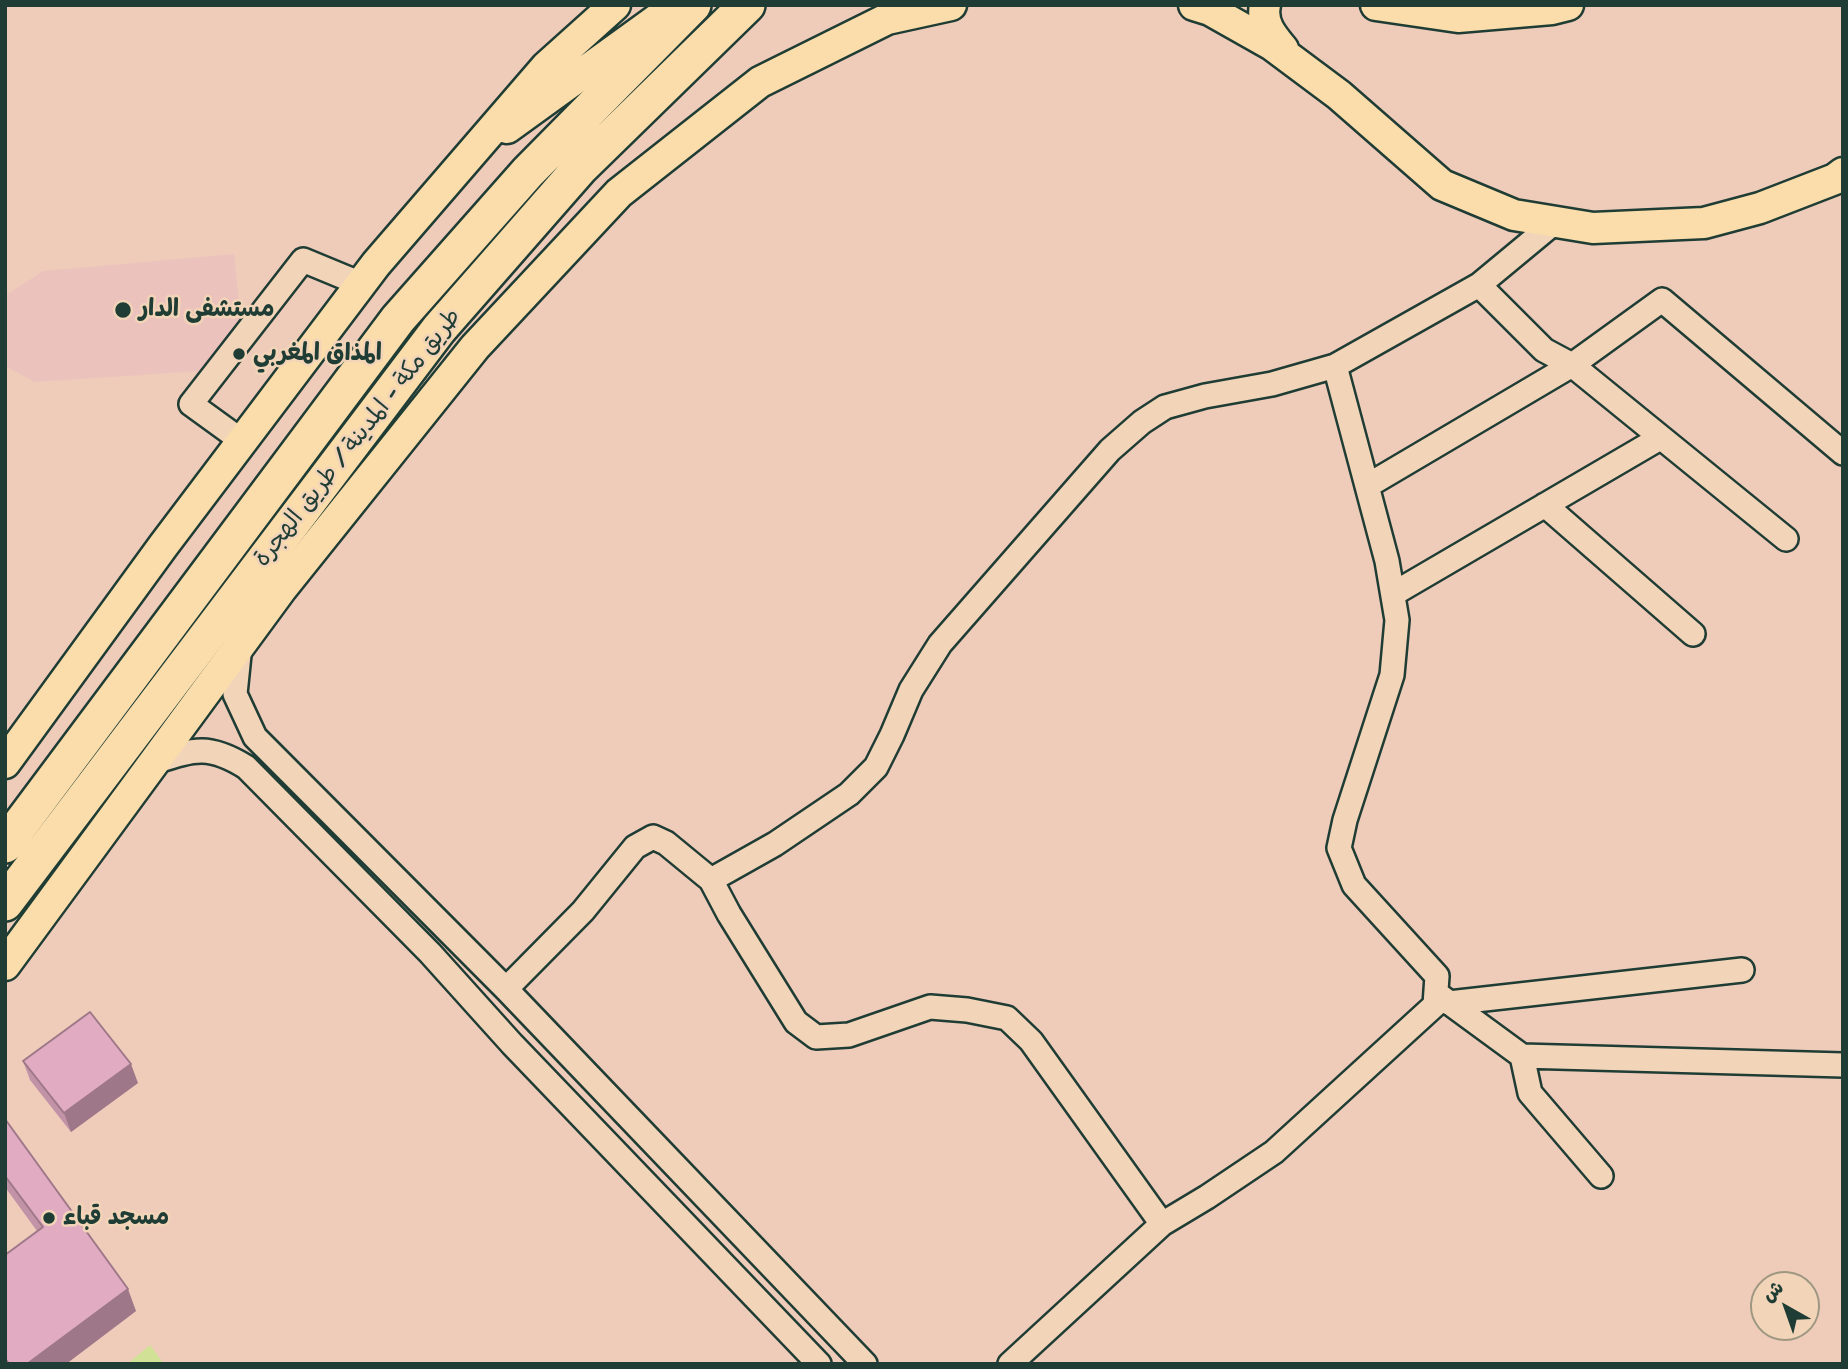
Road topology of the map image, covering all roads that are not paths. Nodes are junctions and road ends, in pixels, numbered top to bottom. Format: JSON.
{"nodes":[{"id":1,"x":615,"y":5,"type":"edge"},
{"id":2,"x":677,"y":5,"type":"edge"},
{"id":3,"x":693,"y":5,"type":"edge"},
{"id":4,"x":747,"y":5,"type":"edge"},
{"id":5,"x":951,"y":5,"type":"edge"},
{"id":6,"x":1195,"y":5,"type":"edge"},
{"id":7,"x":1265,"y":5,"type":"edge"},
{"id":8,"x":1376,"y":5,"type":"edge"},
{"id":9,"x":1568,"y":5,"type":"edge"},
{"id":10,"x":1281,"y":51,"type":"junction"},
{"id":11,"x":466,"y":158,"type":"junction"},
{"id":12,"x":1840,"y":180,"type":"edge"},
{"id":13,"x":1555,"y":222,"type":"junction"},
{"id":14,"x":362,"y":284,"type":"junction"},
{"id":15,"x":1479,"y":285,"type":"junction"},
{"id":16,"x":1572,"y":365,"type":"junction"},
{"id":17,"x":1335,"y":366,"type":"junction"},
{"id":18,"x":1660,"y":438,"type":"junction"},
{"id":19,"x":243,"y":441,"type":"junction"},
{"id":20,"x":1843,"y":453,"type":"edge"},
{"id":21,"x":1367,"y":486,"type":"junction"},
{"id":22,"x":1545,"y":505,"type":"junction"},
{"id":23,"x":1786,"y":539,"type":"dead end"},
{"id":24,"x":1393,"y":594,"type":"junction"},
{"id":25,"x":1693,"y":634,"type":"dead end"},
{"id":26,"x":240,"y":645,"type":"junction"},
{"id":27,"x":155,"y":762,"type":"junction"},
{"id":28,"x":5,"y":763,"type":"edge"},
{"id":29,"x":5,"y":845,"type":"edge"},
{"id":30,"x":712,"y":880,"type":"junction"},
{"id":31,"x":5,"y":903,"type":"edge"},
{"id":32,"x":450,"y":933,"type":"junction"},
{"id":33,"x":429,"y":953,"type":"junction"},
{"id":34,"x":5,"y":965,"type":"edge"},
{"id":35,"x":1742,"y":970,"type":"dead end"},
{"id":36,"x":506,"y":989,"type":"junction"},
{"id":37,"x":1442,"y":998,"type":"junction"},
{"id":38,"x":1522,"y":1056,"type":"junction"},
{"id":39,"x":1843,"y":1065,"type":"edge"},
{"id":40,"x":1601,"y":1176,"type":"dead end"},
{"id":41,"x":695,"y":1185,"type":"junction"},
{"id":42,"x":668,"y":1207,"type":"junction"},
{"id":43,"x":1162,"y":1224,"type":"junction"},
{"id":44,"x":819,"y":1364,"type":"edge"},
{"id":45,"x":865,"y":1364,"type":"edge"},
{"id":46,"x":1010,"y":1364,"type":"edge"}],
"edges":[{"from":1,"to":11,"type":"main road"},
{"from":2,"to":11,"type":"main road"},
{"from":3,"to":29,"type":"highway","name":"طريق مكة - المدينة / طريق الهجرة"},
{"from":4,"to":31,"type":"highway","name":"طريق مكة - المدينة / طريق الهجرة"},
{"from":5,"to":26,"type":"main road"},
{"from":6,"to":10,"type":"main road"},
{"from":7,"to":10,"type":"main road"},
{"from":8,"to":9,"type":"main road"},
{"from":10,"to":13,"type":"main road"},
{"from":11,"to":14,"type":"main road"},
{"from":12,"to":13,"type":"main road"},
{"from":13,"to":15,"type":"street"},
{"from":14,"to":19,"type":"main road"},
{"from":14,"to":19,"type":"street"},
{"from":15,"to":16,"type":"street"},
{"from":15,"to":17,"type":"street"},
{"from":16,"to":18,"type":"street"},
{"from":16,"to":20,"type":"street"},
{"from":16,"to":21,"type":"street"},
{"from":17,"to":21,"type":"street"},
{"from":17,"to":30,"type":"street"},
{"from":18,"to":22,"type":"street"},
{"from":18,"to":23,"type":"street"},
{"from":19,"to":28,"type":"main road"},
{"from":21,"to":24,"type":"street"},
{"from":22,"to":24,"type":"street"},
{"from":22,"to":25,"type":"street"},
{"from":24,"to":37,"type":"street"},
{"from":26,"to":27,"type":"main road"},
{"from":26,"to":32,"type":"street"},
{"from":27,"to":33,"type":"street"},
{"from":27,"to":34,"type":"main road"},
{"from":30,"to":36,"type":"street"},
{"from":30,"to":43,"type":"street"},
{"from":32,"to":33,"type":"street"},
{"from":32,"to":36,"type":"street"},
{"from":33,"to":42,"type":"street"},
{"from":35,"to":37,"type":"street"},
{"from":36,"to":41,"type":"street"},
{"from":37,"to":38,"type":"street"},
{"from":37,"to":43,"type":"street"},
{"from":38,"to":39,"type":"street"},
{"from":38,"to":40,"type":"street"},
{"from":41,"to":42,"type":"street"},
{"from":41,"to":45,"type":"street"},
{"from":42,"to":44,"type":"street"},
{"from":43,"to":46,"type":"street"}]}
